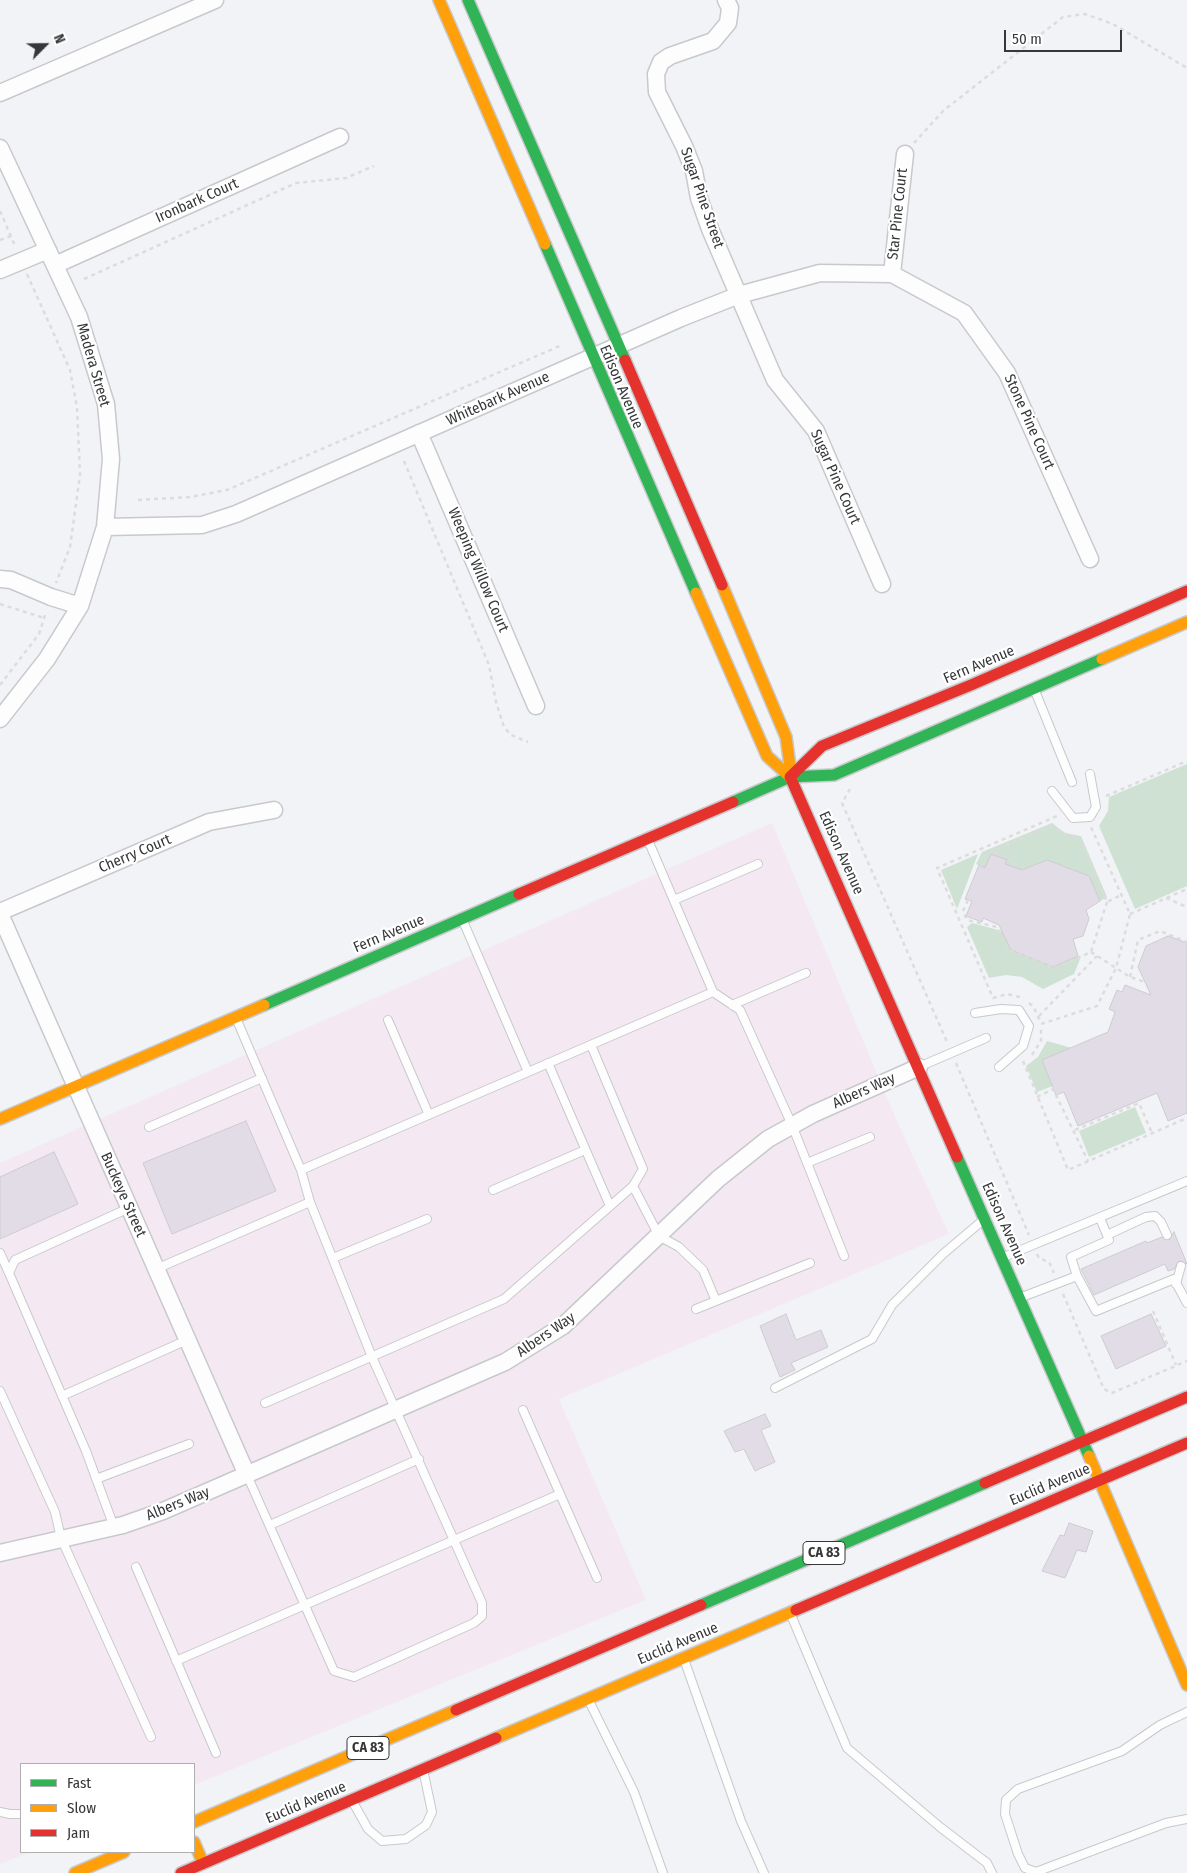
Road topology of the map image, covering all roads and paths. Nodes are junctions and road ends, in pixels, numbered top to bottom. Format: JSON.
{"nodes":[{"id":1,"x":215,"y":0,"type":"edge"},
{"id":2,"x":439,"y":0,"type":"edge"},
{"id":3,"x":468,"y":0,"type":"edge"},
{"id":4,"x":726,"y":0,"type":"edge"},
{"id":5,"x":1187,"y":68,"type":"edge"},
{"id":6,"x":0,"y":94,"type":"edge"},
{"id":7,"x":340,"y":137,"type":"dead end"},
{"id":8,"x":0,"y":148,"type":"edge"},
{"id":9,"x":904,"y":154,"type":"joint"},
{"id":10,"x":374,"y":166,"type":"dead end"},
{"id":11,"x":0,"y":210,"type":"edge"},
{"id":12,"x":11,"y":236,"type":"junction"},
{"id":13,"x":0,"y":240,"type":"edge"},
{"id":14,"x":48,"y":250,"type":"junction"},
{"id":15,"x":22,"y":261,"type":"junction"},
{"id":16,"x":55,"y":265,"type":"junction"},
{"id":17,"x":0,"y":270,"type":"edge"},
{"id":18,"x":892,"y":274,"type":"junction"},
{"id":19,"x":84,"y":279,"type":"dead end"},
{"id":20,"x":739,"y":295,"type":"junction"},
{"id":21,"x":562,"y":345,"type":"dead end"},
{"id":22,"x":619,"y":346,"type":"junction"},
{"id":23,"x":592,"y":358,"type":"junction"},
{"id":24,"x":419,"y":434,"type":"junction"},
{"id":25,"x":404,"y":461,"type":"dead end"},
{"id":26,"x":138,"y":500,"type":"dead end"},
{"id":27,"x":105,"y":526,"type":"junction"},
{"id":28,"x":1090,"y":559,"type":"dead end"},
{"id":29,"x":0,"y":579,"type":"edge"},
{"id":30,"x":882,"y":584,"type":"dead end"},
{"id":31,"x":1187,"y":591,"type":"edge"},
{"id":32,"x":51,"y":597,"type":"junction"},
{"id":33,"x":0,"y":604,"type":"edge"},
{"id":34,"x":80,"y":606,"type":"junction"},
{"id":35,"x":44,"y":618,"type":"junction"},
{"id":36,"x":1187,"y":622,"type":"edge"},
{"id":37,"x":0,"y":685,"type":"edge"},
{"id":38,"x":1034,"y":689,"type":"junction"},
{"id":39,"x":536,"y":706,"type":"dead end"},
{"id":40,"x":0,"y":719,"type":"edge"},
{"id":41,"x":528,"y":742,"type":"dead end"},
{"id":42,"x":1187,"y":761,"type":"edge"},
{"id":43,"x":1090,"y":774,"type":"dead end"},
{"id":44,"x":790,"y":777,"type":"junction"},
{"id":45,"x":1072,"y":782,"type":"dead end"},
{"id":46,"x":851,"y":787,"type":"dead end"},
{"id":47,"x":1052,"y":791,"type":"dead end"},
{"id":48,"x":1104,"y":800,"type":"dead end"},
{"id":49,"x":274,"y":810,"type":"dead end"},
{"id":50,"x":1060,"y":821,"type":"dead end"},
{"id":51,"x":1091,"y":826,"type":"dead end"},
{"id":52,"x":648,"y":839,"type":"junction"},
{"id":53,"x":995,"y":850,"type":"junction"},
{"id":54,"x":758,"y":864,"type":"dead end"},
{"id":55,"x":981,"y":866,"type":"dead end"},
{"id":56,"x":1024,"y":868,"type":"dead end"},
{"id":57,"x":1187,"y":889,"type":"edge"},
{"id":58,"x":1121,"y":895,"type":"junction"},
{"id":59,"x":1166,"y":898,"type":"junction"},
{"id":60,"x":674,"y":900,"type":"junction"},
{"id":61,"x":968,"y":900,"type":"dead end"},
{"id":62,"x":1107,"y":902,"type":"junction"},
{"id":63,"x":1187,"y":907,"type":"edge"},
{"id":64,"x":0,"y":913,"type":"edge"},
{"id":65,"x":1130,"y":914,"type":"junction"},
{"id":66,"x":462,"y":919,"type":"junction"},
{"id":67,"x":1187,"y":942,"type":"edge"},
{"id":68,"x":1091,"y":952,"type":"junction"},
{"id":69,"x":1097,"y":956,"type":"junction"},
{"id":70,"x":1116,"y":968,"type":"junction"},
{"id":71,"x":806,"y":973,"type":"dead end"},
{"id":72,"x":1130,"y":977,"type":"junction"},
{"id":73,"x":1145,"y":982,"type":"dead end"},
{"id":74,"x":713,"y":992,"type":"junction"},
{"id":75,"x":732,"y":1005,"type":"junction"},
{"id":76,"x":975,"y":1013,"type":"dead end"},
{"id":77,"x":1039,"y":1016,"type":"junction"},
{"id":78,"x":236,"y":1017,"type":"junction"},
{"id":79,"x":388,"y":1020,"type":"dead end"},
{"id":80,"x":1041,"y":1024,"type":"junction"},
{"id":81,"x":986,"y":1038,"type":"dead end"},
{"id":82,"x":591,"y":1045,"type":"junction"},
{"id":83,"x":951,"y":1051,"type":"junction"},
{"id":84,"x":548,"y":1063,"type":"junction"},
{"id":85,"x":919,"y":1067,"type":"junction"},
{"id":86,"x":999,"y":1067,"type":"dead end"},
{"id":87,"x":528,"y":1072,"type":"junction"},
{"id":88,"x":262,"y":1078,"type":"junction"},
{"id":89,"x":74,"y":1087,"type":"junction"},
{"id":90,"x":1037,"y":1097,"type":"junction"},
{"id":91,"x":428,"y":1115,"type":"junction"},
{"id":92,"x":1187,"y":1118,"type":"edge"},
{"id":93,"x":0,"y":1119,"type":"edge"},
{"id":94,"x":792,"y":1125,"type":"junction"},
{"id":95,"x":149,"y":1127,"type":"dead end"},
{"id":96,"x":1075,"y":1130,"type":"junction"},
{"id":97,"x":1152,"y":1133,"type":"junction"},
{"id":98,"x":870,"y":1137,"type":"dead end"},
{"id":99,"x":585,"y":1150,"type":"junction"},
{"id":100,"x":1088,"y":1161,"type":"junction"},
{"id":101,"x":807,"y":1163,"type":"junction"},
{"id":102,"x":301,"y":1170,"type":"junction"},
{"id":103,"x":1187,"y":1181,"type":"edge"},
{"id":104,"x":633,"y":1186,"type":"junction"},
{"id":105,"x":493,"y":1190,"type":"dead end"},
{"id":106,"x":310,"y":1202,"type":"junction"},
{"id":107,"x":610,"y":1206,"type":"junction"},
{"id":108,"x":129,"y":1208,"type":"junction"},
{"id":109,"x":985,"y":1218,"type":"junction"},
{"id":110,"x":1100,"y":1218,"type":"junction"},
{"id":111,"x":427,"y":1219,"type":"dead end"},
{"id":112,"x":1107,"y":1235,"type":"junction"},
{"id":113,"x":1167,"y":1235,"type":"dead end"},
{"id":114,"x":659,"y":1236,"type":"junction"},
{"id":115,"x":1034,"y":1245,"type":"junction"},
{"id":116,"x":0,"y":1253,"type":"edge"},
{"id":117,"x":844,"y":1256,"type":"dead end"},
{"id":118,"x":333,"y":1258,"type":"junction"},
{"id":119,"x":1002,"y":1258,"type":"junction"},
{"id":120,"x":810,"y":1263,"type":"dead end"},
{"id":121,"x":1181,"y":1266,"type":"dead end"},
{"id":122,"x":156,"y":1269,"type":"junction"},
{"id":123,"x":9,"y":1273,"type":"junction"},
{"id":124,"x":1077,"y":1276,"type":"junction"},
{"id":125,"x":1058,"y":1284,"type":"junction"},
{"id":126,"x":1176,"y":1284,"type":"junction"},
{"id":127,"x":1020,"y":1298,"type":"junction"},
{"id":128,"x":716,"y":1301,"type":"junction"},
{"id":129,"x":1187,"y":1303,"type":"edge"},
{"id":130,"x":696,"y":1309,"type":"dead end"},
{"id":131,"x":1153,"y":1311,"type":"dead end"},
{"id":132,"x":187,"y":1340,"type":"junction"},
{"id":133,"x":372,"y":1357,"type":"junction"},
{"id":134,"x":1187,"y":1361,"type":"edge"},
{"id":135,"x":1176,"y":1365,"type":"junction"},
{"id":136,"x":775,"y":1388,"type":"dead end"},
{"id":137,"x":0,"y":1391,"type":"edge"},
{"id":138,"x":62,"y":1396,"type":"junction"},
{"id":139,"x":1187,"y":1397,"type":"edge"},
{"id":140,"x":265,"y":1403,"type":"dead end"},
{"id":141,"x":397,"y":1410,"type":"junction"},
{"id":142,"x":523,"y":1410,"type":"dead end"},
{"id":143,"x":1083,"y":1442,"type":"junction"},
{"id":144,"x":1187,"y":1443,"type":"edge"},
{"id":145,"x":189,"y":1444,"type":"dead end"},
{"id":146,"x":419,"y":1459,"type":"junction"},
{"id":147,"x":247,"y":1475,"type":"junction"},
{"id":148,"x":96,"y":1479,"type":"junction"},
{"id":149,"x":1099,"y":1480,"type":"junction"},
{"id":150,"x":560,"y":1494,"type":"junction"},
{"id":151,"x":270,"y":1525,"type":"junction"},
{"id":152,"x":118,"y":1526,"type":"junction"},
{"id":153,"x":61,"y":1538,"type":"junction"},
{"id":154,"x":454,"y":1540,"type":"junction"},
{"id":155,"x":0,"y":1553,"type":"edge"},
{"id":156,"x":136,"y":1567,"type":"dead end"},
{"id":157,"x":597,"y":1578,"type":"dead end"},
{"id":158,"x":306,"y":1606,"type":"junction"},
{"id":159,"x":790,"y":1613,"type":"junction"},
{"id":160,"x":684,"y":1658,"type":"junction"},
{"id":161,"x":176,"y":1662,"type":"junction"},
{"id":162,"x":1187,"y":1685,"type":"edge"},
{"id":163,"x":588,"y":1699,"type":"junction"},
{"id":164,"x":1187,"y":1712,"type":"edge"},
{"id":165,"x":151,"y":1737,"type":"dead end"},
{"id":166,"x":216,"y":1753,"type":"dead end"},
{"id":167,"x":422,"y":1770,"type":"junction"},
{"id":168,"x":352,"y":1800,"type":"junction"},
{"id":169,"x":0,"y":1812,"type":"edge"},
{"id":170,"x":20,"y":1814,"type":"edge"},
{"id":171,"x":1187,"y":1819,"type":"edge"},
{"id":172,"x":195,"y":1822,"type":"edge"},
{"id":173,"x":195,"y":1844,"type":"edge"},
{"id":174,"x":122,"y":1853,"type":"edge"},
{"id":175,"x":203,"y":1863,"type":"junction"},
{"id":176,"x":75,"y":1873,"type":"edge"},
{"id":177,"x":181,"y":1873,"type":"edge"},
{"id":178,"x":663,"y":1873,"type":"edge"},
{"id":179,"x":764,"y":1873,"type":"edge"},
{"id":180,"x":992,"y":1873,"type":"edge"}],
"edges":[{"from":1,"to":6,"type":"street"},
{"from":2,"to":23,"type":"main road","name":"Edison Avenue"},
{"from":3,"to":22,"type":"main road","name":"Edison Avenue"},
{"from":4,"to":20,"type":"street","name":"Sugar Pine Street"},
{"from":5,"to":9,"type":"path"},
{"from":7,"to":16,"type":"street","name":"Ironbark Court"},
{"from":8,"to":14,"type":"street","name":"Madera Street"},
{"from":9,"to":18,"type":"street","name":"Star Pine Court"},
{"from":10,"to":19,"type":"path"},
{"from":11,"to":12,"type":"path"},
{"from":12,"to":13,"type":"path"},
{"from":12,"to":15,"type":"path"},
{"from":14,"to":15,"type":"street"},
{"from":14,"to":16,"type":"street","name":"Madera Street"},
{"from":15,"to":17,"type":"street"},
{"from":15,"to":32,"type":"path"},
{"from":16,"to":27,"type":"street","name":"Madera Street"},
{"from":18,"to":20,"type":"street","name":"Whitebark Avenue"},
{"from":18,"to":28,"type":"street","name":"Stone Pine Court"},
{"from":20,"to":22,"type":"street","name":"Whitebark Avenue"},
{"from":20,"to":30,"type":"street","name":"Sugar Pine Court"},
{"from":21,"to":26,"type":"path"},
{"from":22,"to":23,"type":"street","name":"Whitebark Avenue"},
{"from":22,"to":44,"type":"main road","name":"Edison Avenue"},
{"from":23,"to":24,"type":"street","name":"Whitebark Avenue"},
{"from":23,"to":44,"type":"main road","name":"Edison Avenue"},
{"from":24,"to":27,"type":"street","name":"Whitebark Avenue"},
{"from":24,"to":39,"type":"street","name":"Weeping Willow Court"},
{"from":25,"to":41,"type":"path"},
{"from":27,"to":34,"type":"street","name":"Madera Street"},
{"from":29,"to":32,"type":"street"},
{"from":31,"to":44,"type":"main road","name":"Fern Avenue"},
{"from":32,"to":34,"type":"street"},
{"from":32,"to":35,"type":"path"},
{"from":33,"to":35,"type":"path"},
{"from":34,"to":40,"type":"street","name":"Madera Street"},
{"from":35,"to":37,"type":"path"},
{"from":36,"to":38,"type":"main road","name":"Fern Avenue"},
{"from":38,"to":44,"type":"main road","name":"Fern Avenue"},
{"from":38,"to":45,"type":"lane"},
{"from":42,"to":48,"type":"path"},
{"from":43,"to":47,"type":"lane"},
{"from":44,"to":52,"type":"main road","name":"Fern Avenue"},
{"from":44,"to":85,"type":"main road","name":"Edison Avenue"},
{"from":46,"to":83,"type":"path"},
{"from":49,"to":64,"type":"street","name":"Cherry Court"},
{"from":50,"to":77,"type":"path"},
{"from":51,"to":58,"type":"path"},
{"from":52,"to":60,"type":"lane"},
{"from":52,"to":66,"type":"main road","name":"Fern Avenue"},
{"from":53,"to":55,"type":"path"},
{"from":53,"to":56,"type":"path"},
{"from":53,"to":62,"type":"path"},
{"from":54,"to":60,"type":"lane"},
{"from":57,"to":59,"type":"path"},
{"from":58,"to":62,"type":"path"},
{"from":58,"to":65,"type":"path"},
{"from":59,"to":63,"type":"path"},
{"from":59,"to":65,"type":"path"},
{"from":60,"to":74,"type":"lane"},
{"from":61,"to":68,"type":"path"},
{"from":62,"to":68,"type":"path"},
{"from":64,"to":89,"type":"street","name":"Buckeye Street"},
{"from":65,"to":70,"type":"path"},
{"from":66,"to":78,"type":"main road","name":"Fern Avenue"},
{"from":66,"to":87,"type":"lane"},
{"from":67,"to":72,"type":"path"},
{"from":68,"to":69,"type":"path"},
{"from":69,"to":70,"type":"path"},
{"from":69,"to":77,"type":"path"},
{"from":70,"to":72,"type":"path"},
{"from":70,"to":80,"type":"path"},
{"from":71,"to":75,"type":"lane"},
{"from":72,"to":73,"type":"path"},
{"from":74,"to":75,"type":"lane"},
{"from":74,"to":82,"type":"lane"},
{"from":75,"to":94,"type":"lane"},
{"from":76,"to":86,"type":"lane"},
{"from":77,"to":80,"type":"path"},
{"from":78,"to":88,"type":"lane"},
{"from":78,"to":89,"type":"main road","name":"Fern Avenue"},
{"from":79,"to":91,"type":"lane"},
{"from":80,"to":90,"type":"path"},
{"from":81,"to":83,"type":"lane"},
{"from":82,"to":84,"type":"lane"},
{"from":82,"to":104,"type":"lane"},
{"from":83,"to":85,"type":"lane"},
{"from":83,"to":115,"type":"path"},
{"from":84,"to":87,"type":"lane"},
{"from":84,"to":99,"type":"lane"},
{"from":85,"to":94,"type":"street","name":"Albers Way"},
{"from":85,"to":109,"type":"main road","name":"Edison Avenue"},
{"from":87,"to":91,"type":"lane"},
{"from":88,"to":95,"type":"lane"},
{"from":88,"to":102,"type":"lane"},
{"from":89,"to":93,"type":"main road","name":"Fern Avenue"},
{"from":89,"to":108,"type":"street","name":"Buckeye Street"},
{"from":90,"to":96,"type":"path"},
{"from":90,"to":100,"type":"path"},
{"from":91,"to":102,"type":"lane"},
{"from":92,"to":97,"type":"path"},
{"from":94,"to":101,"type":"lane"},
{"from":94,"to":114,"type":"street","name":"Albers Way"},
{"from":96,"to":97,"type":"path"},
{"from":96,"to":100,"type":"path"},
{"from":97,"to":100,"type":"path"},
{"from":98,"to":101,"type":"lane"},
{"from":99,"to":105,"type":"lane"},
{"from":99,"to":107,"type":"lane"},
{"from":101,"to":117,"type":"lane"},
{"from":102,"to":106,"type":"lane"},
{"from":103,"to":110,"type":"lane"},
{"from":104,"to":107,"type":"lane"},
{"from":104,"to":114,"type":"lane"},
{"from":106,"to":118,"type":"lane"},
{"from":106,"to":122,"type":"lane"},
{"from":107,"to":133,"type":"lane"},
{"from":108,"to":122,"type":"street","name":"Buckeye Street"},
{"from":108,"to":123,"type":"lane"},
{"from":109,"to":119,"type":"main road","name":"Edison Avenue"},
{"from":109,"to":136,"type":"lane"},
{"from":110,"to":112,"type":"lane"},
{"from":110,"to":115,"type":"lane"},
{"from":111,"to":118,"type":"lane"},
{"from":112,"to":113,"type":"lane"},
{"from":112,"to":124,"type":"lane"},
{"from":114,"to":128,"type":"lane"},
{"from":114,"to":141,"type":"street","name":"Albers Way"},
{"from":115,"to":119,"type":"lane"},
{"from":115,"to":125,"type":"path"},
{"from":116,"to":123,"type":"lane"},
{"from":118,"to":133,"type":"lane"},
{"from":119,"to":127,"type":"main road","name":"Edison Avenue"},
{"from":120,"to":128,"type":"lane"},
{"from":121,"to":126,"type":"lane"},
{"from":122,"to":132,"type":"street","name":"Buckeye Street"},
{"from":123,"to":138,"type":"lane"},
{"from":124,"to":125,"type":"lane"},
{"from":124,"to":126,"type":"lane"},
{"from":125,"to":127,"type":"lane"},
{"from":125,"to":135,"type":"path"},
{"from":126,"to":129,"type":"lane"},
{"from":127,"to":143,"type":"main road","name":"Edison Avenue"},
{"from":128,"to":130,"type":"lane"},
{"from":131,"to":135,"type":"path"},
{"from":132,"to":138,"type":"lane"},
{"from":132,"to":147,"type":"street","name":"Buckeye Street"},
{"from":133,"to":140,"type":"lane"},
{"from":133,"to":141,"type":"lane"},
{"from":134,"to":135,"type":"path"},
{"from":137,"to":153,"type":"lane"},
{"from":138,"to":148,"type":"lane"},
{"from":139,"to":143,"type":"main road","name":"Euclid Avenue","number":"CA 83"},
{"from":141,"to":146,"type":"lane"},
{"from":141,"to":147,"type":"street","name":"Albers Way"},
{"from":142,"to":150,"type":"lane"},
{"from":143,"to":149,"type":"main road","name":"Edison Avenue"},
{"from":143,"to":172,"type":"main road","name":"Euclid Avenue","number":"CA 83"},
{"from":144,"to":149,"type":"main road","name":"Euclid Avenue"},
{"from":145,"to":148,"type":"lane"},
{"from":146,"to":151,"type":"lane"},
{"from":146,"to":154,"type":"lane"},
{"from":147,"to":151,"type":"lane"},
{"from":147,"to":152,"type":"street","name":"Albers Way"},
{"from":148,"to":152,"type":"lane"},
{"from":149,"to":159,"type":"main road","name":"Euclid Avenue"},
{"from":149,"to":162,"type":"main road","name":"Edison Avenue"},
{"from":150,"to":154,"type":"lane"},
{"from":150,"to":157,"type":"lane"},
{"from":151,"to":158,"type":"lane"},
{"from":152,"to":153,"type":"street","name":"Albers Way"},
{"from":153,"to":155,"type":"street","name":"Albers Way"},
{"from":153,"to":165,"type":"lane"},
{"from":154,"to":158,"type":"lane"},
{"from":154,"to":158,"type":"lane"},
{"from":156,"to":161,"type":"lane"},
{"from":158,"to":161,"type":"lane"},
{"from":159,"to":160,"type":"main road","name":"Euclid Avenue"},
{"from":159,"to":180,"type":"lane"},
{"from":160,"to":163,"type":"main road","name":"Euclid Avenue"},
{"from":160,"to":179,"type":"lane"},
{"from":161,"to":166,"type":"lane"},
{"from":163,"to":167,"type":"main road","name":"Euclid Avenue"},
{"from":163,"to":178,"type":"lane"},
{"from":164,"to":171,"type":"lane"},
{"from":167,"to":168,"type":"main road","name":"Euclid Avenue"},
{"from":167,"to":168,"type":"lane"},
{"from":168,"to":175,"type":"main road","name":"Euclid Avenue"},
{"from":169,"to":170,"type":"lane"},
{"from":173,"to":175,"type":"main road"},
{"from":174,"to":176,"type":"main road"},
{"from":175,"to":177,"type":"main road","name":"Euclid Avenue"}]}
